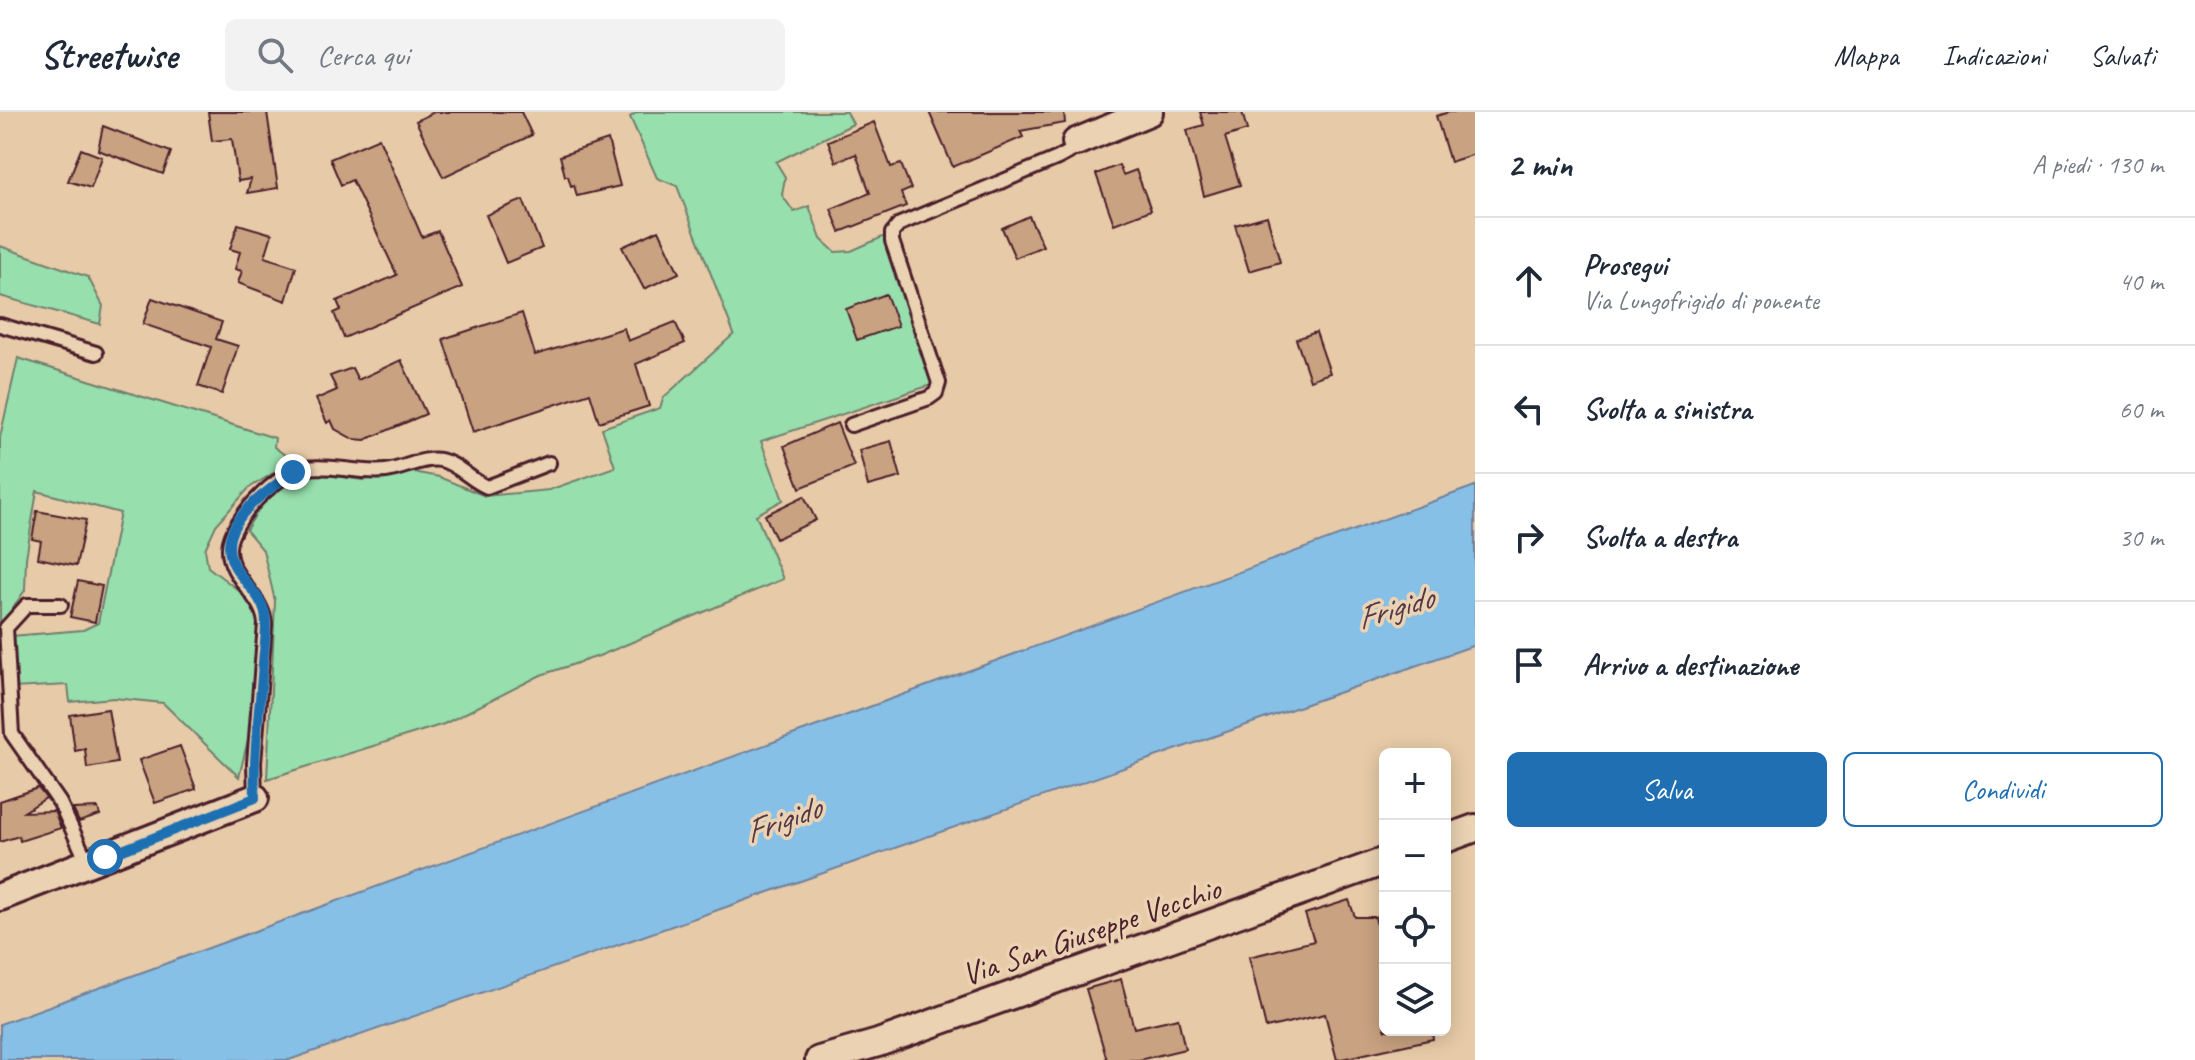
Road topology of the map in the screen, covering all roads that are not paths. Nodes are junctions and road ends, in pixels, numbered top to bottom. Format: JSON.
{"nodes":[{"id":1,"x":1149,"y":112,"type":"edge"},
{"id":2,"x":1076,"y":142,"type":"joint"},
{"id":3,"x":0,"y":325,"type":"edge"},
{"id":4,"x":96,"y":353,"type":"dead end"},
{"id":5,"x":851,"y":425,"type":"dead end"},
{"id":6,"x":549,"y":463,"type":"dead end"},
{"id":7,"x":61,"y":605,"type":"dead end"},
{"id":8,"x":255,"y":798,"type":"joint"},
{"id":9,"x":1475,"y":828,"type":"edge"},
{"id":10,"x":1451,"y":837,"type":"edge"},
{"id":11,"x":1379,"y":863,"type":"edge"},
{"id":12,"x":88,"y":864,"type":"junction"},
{"id":13,"x":0,"y":897,"type":"edge"},
{"id":14,"x":819,"y":1060,"type":"edge"}],
"edges":[{"from":1,"to":2,"type":"street"},
{"from":2,"to":5,"type":"lane"},
{"from":3,"to":4,"type":"lane"},
{"from":6,"to":8,"type":"lane"},
{"from":7,"to":12,"type":"lane"},
{"from":8,"to":12,"type":"street"},
{"from":9,"to":10,"type":"street"},
{"from":11,"to":14,"type":"street","name":"Via San Giuseppe Vecchio"},
{"from":12,"to":13,"type":"street"}]}
